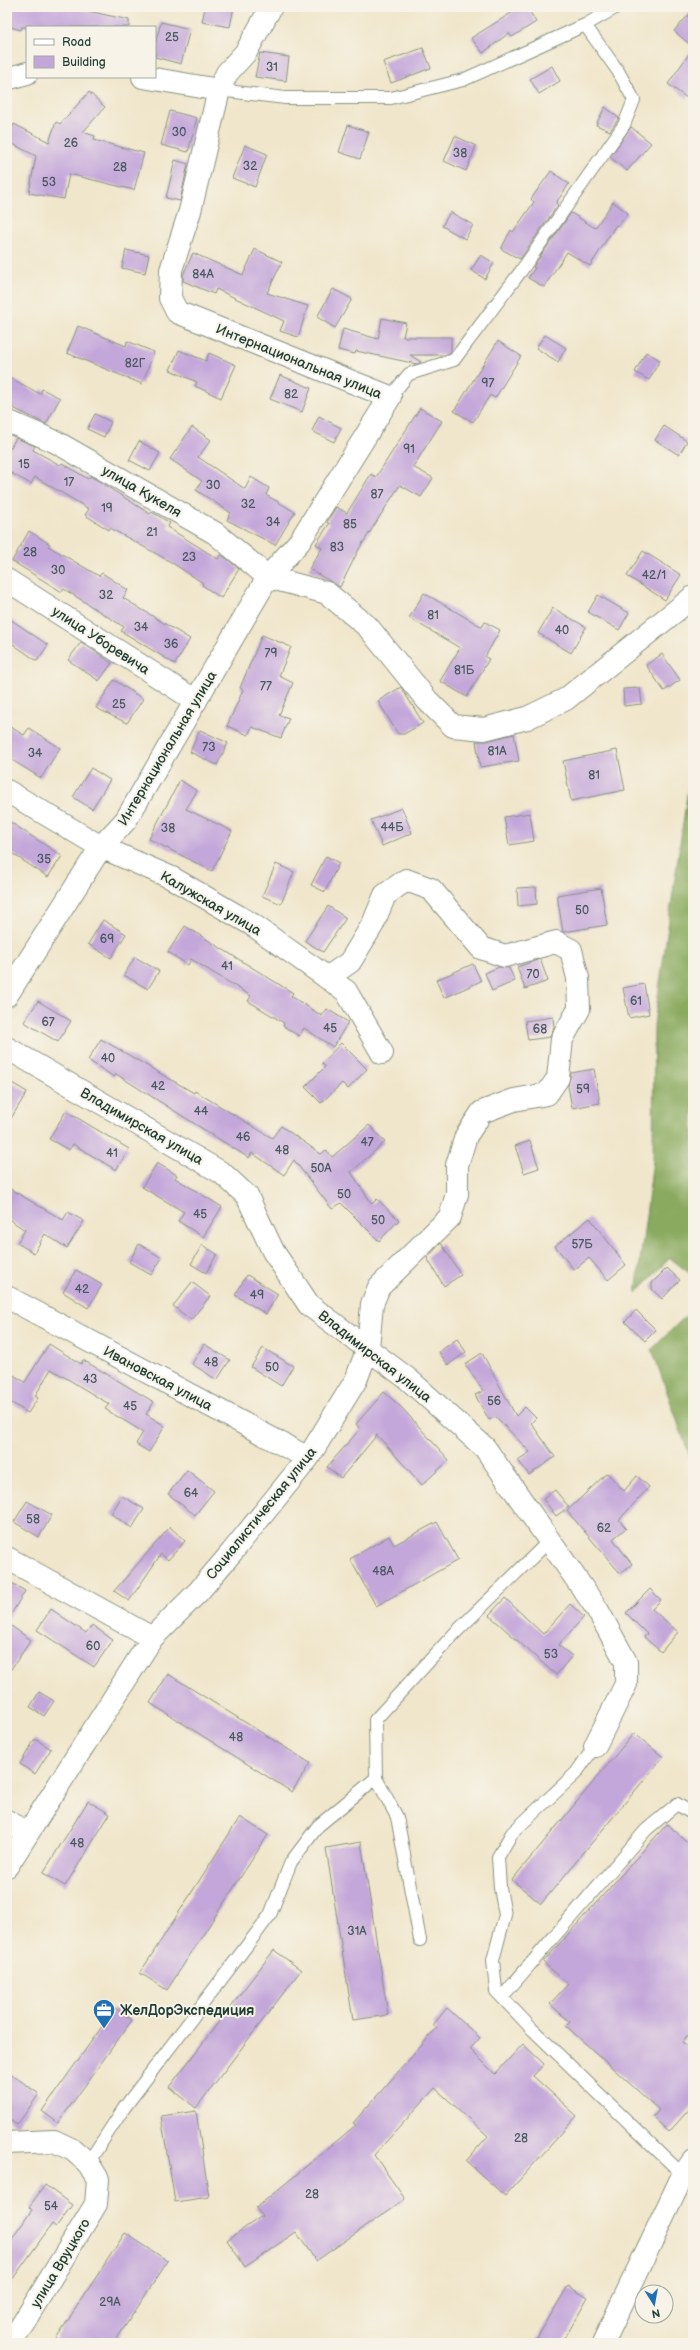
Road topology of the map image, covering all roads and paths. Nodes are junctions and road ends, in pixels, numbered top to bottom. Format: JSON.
{"nodes":[{"id":1,"x":271,"y":7,"type":"edge"},
{"id":2,"x":617,"y":7,"type":"edge"},
{"id":3,"x":585,"y":25,"type":"junction"},
{"id":4,"x":26,"y":73,"type":"edge"},
{"id":5,"x":149,"y":78,"type":"edge"},
{"id":6,"x":7,"y":79,"type":"edge"},
{"id":7,"x":219,"y":90,"type":"junction"},
{"id":8,"x":390,"y":397,"type":"junction"},
{"id":9,"x":7,"y":421,"type":"edge"},
{"id":10,"x":268,"y":577,"type":"junction"},
{"id":11,"x":7,"y":580,"type":"edge"},
{"id":12,"x":693,"y":596,"type":"edge"},
{"id":13,"x":196,"y":701,"type":"junction"},
{"id":14,"x":7,"y":791,"type":"edge"},
{"id":15,"x":101,"y":847,"type":"junction"},
{"id":16,"x":327,"y":978,"type":"junction"},
{"id":17,"x":7,"y":995,"type":"edge"},
{"id":18,"x":7,"y":1048,"type":"edge"},
{"id":19,"x":382,"y":1052,"type":"dead end"},
{"id":20,"x":7,"y":1297,"type":"edge"},
{"id":21,"x":368,"y":1348,"type":"junction"},
{"id":22,"x":308,"y":1458,"type":"junction"},
{"id":23,"x":549,"y":1541,"type":"junction"},
{"id":24,"x":7,"y":1558,"type":"edge"},
{"id":25,"x":152,"y":1638,"type":"junction"},
{"id":26,"x":595,"y":1746,"type":"joint"},
{"id":27,"x":376,"y":1778,"type":"junction"},
{"id":28,"x":693,"y":1814,"type":"edge"},
{"id":29,"x":7,"y":1821,"type":"edge"},
{"id":30,"x":28,"y":1833,"type":"junction"},
{"id":31,"x":7,"y":1866,"type":"edge"},
{"id":32,"x":420,"y":1940,"type":"dead end"},
{"id":33,"x":502,"y":1997,"type":"junction"},
{"id":34,"x":7,"y":2143,"type":"edge"},
{"id":35,"x":688,"y":2168,"type":"edge"},
{"id":36,"x":93,"y":2171,"type":"junction"},
{"id":37,"x":11,"y":2343,"type":"edge"},
{"id":38,"x":603,"y":2343,"type":"edge"}],
"edges":[{"from":1,"to":7,"type":"street"},
{"from":2,"to":3,"type":"lane"},
{"from":3,"to":7,"type":"lane"},
{"from":3,"to":8,"type":"lane"},
{"from":4,"to":6,"type":"street"},
{"from":5,"to":7,"type":"street"},
{"from":7,"to":8,"type":"street","name":"Интернациональная улица"},
{"from":8,"to":10,"type":"street","name":"Интернациональная улица"},
{"from":9,"to":10,"type":"street","name":"улица Кукеля"},
{"from":10,"to":12,"type":"street"},
{"from":10,"to":13,"type":"street","name":"Интернациональная улица"},
{"from":11,"to":13,"type":"street","name":"улица Уборевича"},
{"from":13,"to":15,"type":"street","name":"Интернациональная улица"},
{"from":14,"to":15,"type":"street","name":"Калужская улица"},
{"from":15,"to":16,"type":"street","name":"Калужская улица"},
{"from":15,"to":17,"type":"street","name":"Интернациональная улица"},
{"from":16,"to":19,"type":"street","name":"Калужская улица"},
{"from":16,"to":21,"type":"street","name":"Социалистическая улица"},
{"from":18,"to":21,"type":"street","name":"Владимирская улица"},
{"from":20,"to":22,"type":"street","name":"Ивановская улица"},
{"from":21,"to":22,"type":"street","name":"Социалистическая улица"},
{"from":21,"to":23,"type":"street","name":"Владимирская улица"},
{"from":22,"to":25,"type":"street","name":"Социалистическая улица"},
{"from":23,"to":26,"type":"street","name":"Владимирская улица"},
{"from":23,"to":27,"type":"lane"},
{"from":24,"to":25,"type":"street"},
{"from":25,"to":30,"type":"street","name":"Социалистическая улица"},
{"from":26,"to":33,"type":"lane"},
{"from":27,"to":32,"type":"lane"},
{"from":27,"to":36,"type":"lane"},
{"from":28,"to":33,"type":"lane"},
{"from":29,"to":30,"type":"street"},
{"from":30,"to":31,"type":"street","name":"Социалистическая улица"},
{"from":33,"to":35,"type":"lane"},
{"from":34,"to":36,"type":"street"},
{"from":35,"to":38,"type":"street"},
{"from":36,"to":37,"type":"street","name":"улица Вруцкого"}]}
